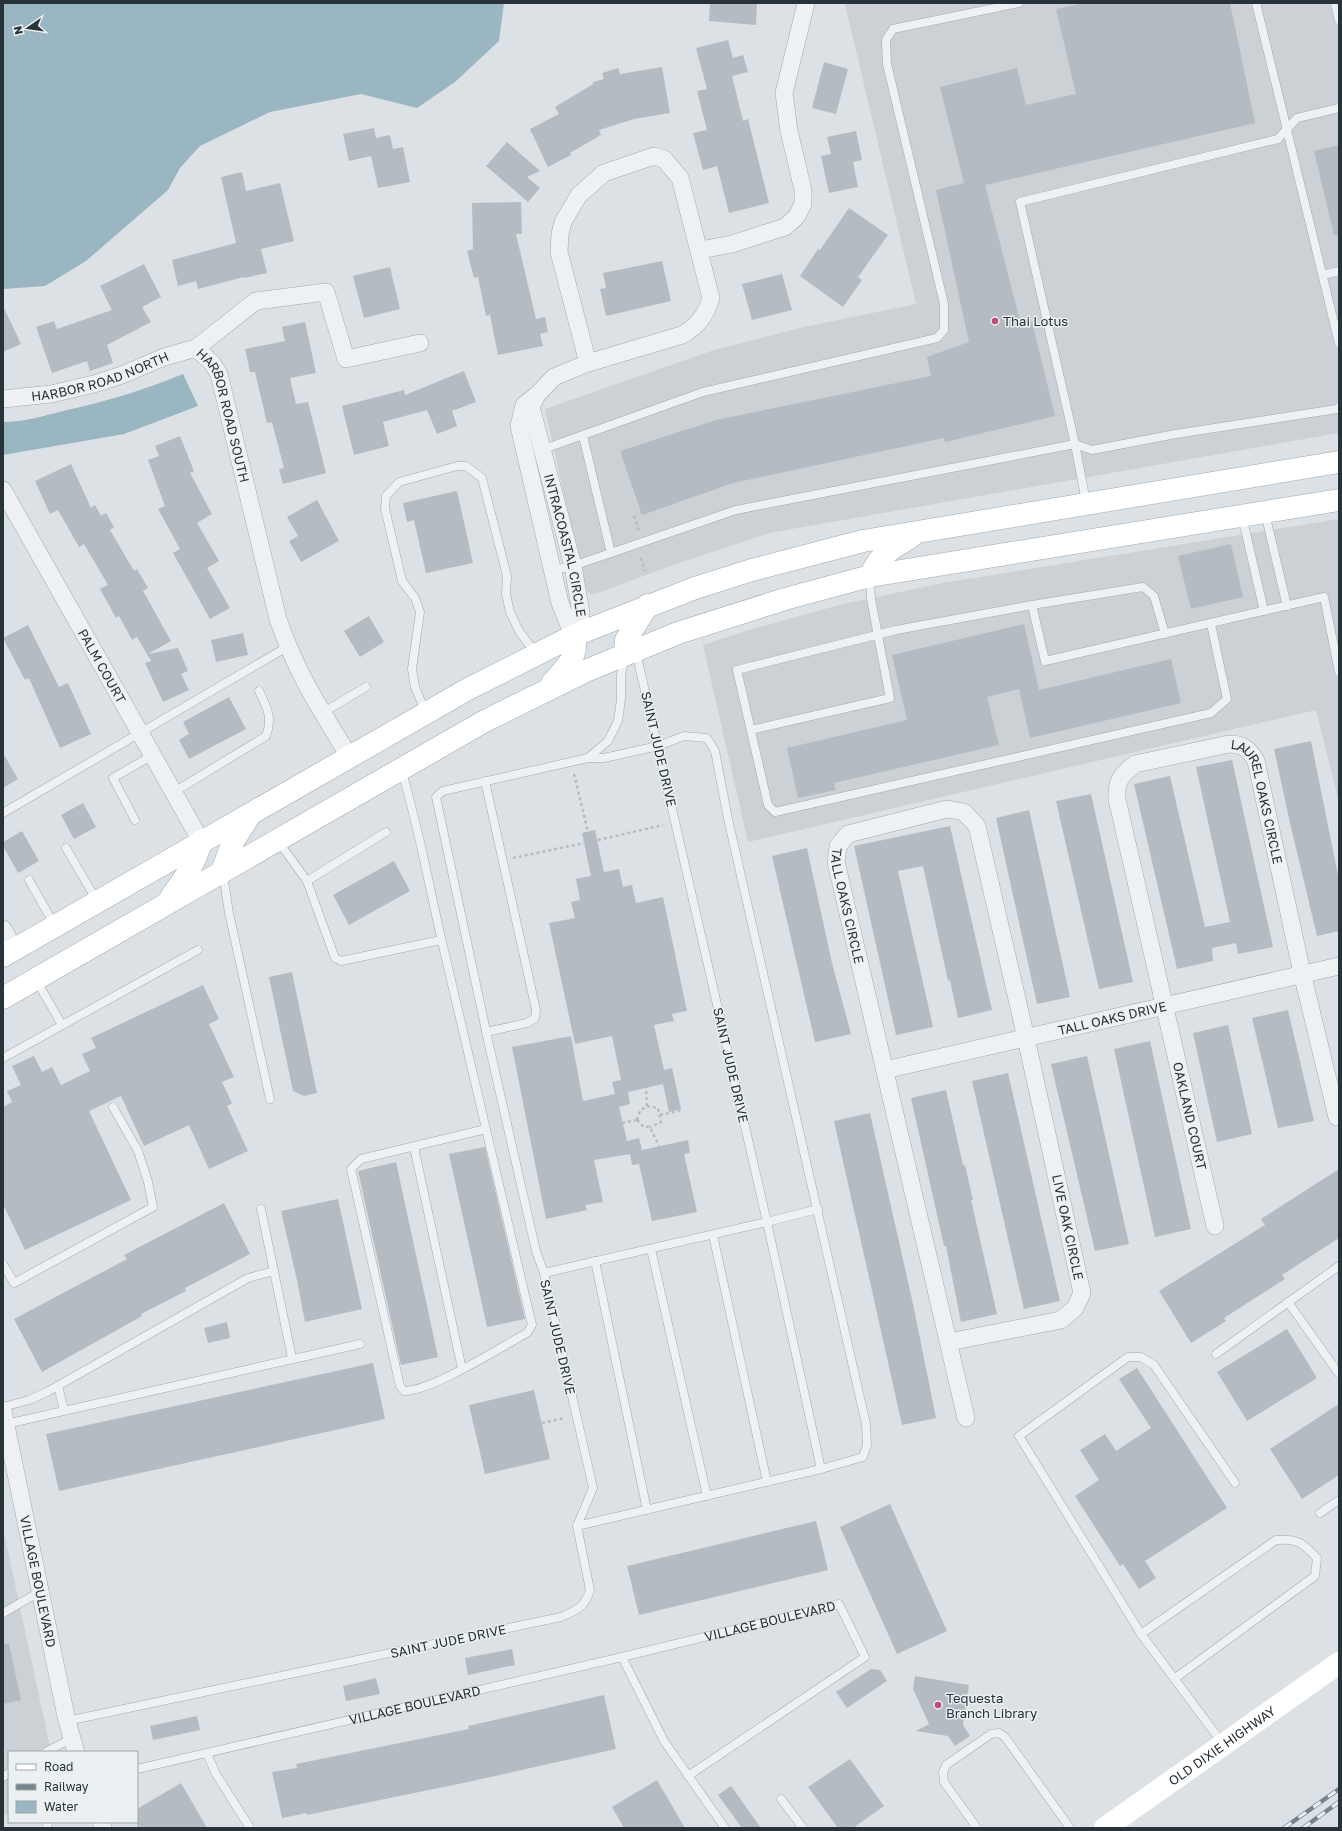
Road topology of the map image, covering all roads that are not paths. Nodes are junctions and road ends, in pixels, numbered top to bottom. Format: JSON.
{"nodes":[{"id":1,"x":806,"y":3,"type":"edge"},
{"id":2,"x":1019,"y":3,"type":"edge"},
{"id":3,"x":1256,"y":3,"type":"edge"},
{"id":4,"x":1335,"y":3,"type":"edge"},
{"id":5,"x":1339,"y":20,"type":"edge"},
{"id":6,"x":1339,"y":108,"type":"edge"},
{"id":7,"x":1287,"y":129,"type":"junction"},
{"id":8,"x":700,"y":250,"type":"junction"},
{"id":9,"x":1339,"y":271,"type":"edge"},
{"id":10,"x":1323,"y":275,"type":"junction"},
{"id":11,"x":420,"y":343,"type":"dead end"},
{"id":12,"x":1339,"y":343,"type":"edge"},
{"id":13,"x":196,"y":348,"type":"junction"},
{"id":14,"x":588,"y":363,"type":"junction"},
{"id":15,"x":537,"y":395,"type":"junction"},
{"id":16,"x":3,"y":399,"type":"edge"},
{"id":17,"x":1339,"y":407,"type":"edge"},
{"id":18,"x":582,"y":436,"type":"junction"},
{"id":19,"x":1075,"y":444,"type":"junction"},
{"id":20,"x":543,"y":449,"type":"junction"},
{"id":21,"x":526,"y":454,"type":"junction"},
{"id":22,"x":1339,"y":462,"type":"edge"},
{"id":23,"x":3,"y":490,"type":"edge"},
{"id":24,"x":1339,"y":500,"type":"edge"},
{"id":25,"x":1086,"y":503,"type":"junction"},
{"id":26,"x":1265,"y":512,"type":"junction"},
{"id":27,"x":1241,"y":516,"type":"junction"},
{"id":28,"x":920,"y":531,"type":"junction"},
{"id":29,"x":611,"y":553,"type":"junction"},
{"id":30,"x":573,"y":566,"type":"junction"},
{"id":31,"x":553,"y":570,"type":"junction"},
{"id":32,"x":870,"y":576,"type":"junction"},
{"id":33,"x":648,"y":605,"type":"junction"},
{"id":34,"x":1032,"y":605,"type":"junction"},
{"id":35,"x":1287,"y":606,"type":"junction"},
{"id":36,"x":1264,"y":611,"type":"junction"},
{"id":37,"x":1211,"y":624,"type":"junction"},
{"id":38,"x":877,"y":634,"type":"junction"},
{"id":39,"x":1164,"y":634,"type":"junction"},
{"id":40,"x":575,"y":635,"type":"junction"},
{"id":41,"x":287,"y":647,"type":"junction"},
{"id":42,"x":631,"y":652,"type":"junction"},
{"id":43,"x":536,"y":654,"type":"junction"},
{"id":44,"x":1339,"y":672,"type":"edge"},
{"id":45,"x":366,"y":687,"type":"dead end"},
{"id":46,"x":548,"y":689,"type":"junction"},
{"id":47,"x":259,"y":691,"type":"dead end"},
{"id":48,"x":322,"y":713,"type":"junction"},
{"id":49,"x":426,"y":713,"type":"junction"},
{"id":50,"x":751,"y":730,"type":"junction"},
{"id":51,"x":140,"y":732,"type":"junction"},
{"id":52,"x":658,"y":746,"type":"junction"},
{"id":53,"x":153,"y":755,"type":"junction"},
{"id":54,"x":349,"y":756,"type":"junction"},
{"id":55,"x":588,"y":758,"type":"junction"},
{"id":56,"x":401,"y":769,"type":"junction"},
{"id":57,"x":485,"y":781,"type":"junction"},
{"id":58,"x":174,"y":792,"type":"junction"},
{"id":59,"x":252,"y":812,"type":"junction"},
{"id":60,"x":3,"y":813,"type":"edge"},
{"id":61,"x":135,"y":820,"type":"dead end"},
{"id":62,"x":386,"y":832,"type":"dead end"},
{"id":63,"x":278,"y":840,"type":"junction"},
{"id":64,"x":201,"y":841,"type":"junction"},
{"id":65,"x":66,"y":848,"type":"dead end"},
{"id":66,"x":222,"y":871,"type":"junction"},
{"id":67,"x":29,"y":880,"type":"dead end"},
{"id":68,"x":307,"y":881,"type":"junction"},
{"id":69,"x":97,"y":901,"type":"junction"},
{"id":70,"x":166,"y":904,"type":"junction"},
{"id":71,"x":55,"y":926,"type":"junction"},
{"id":72,"x":3,"y":929,"type":"edge"},
{"id":73,"x":441,"y":940,"type":"junction"},
{"id":74,"x":198,"y":950,"type":"dead end"},
{"id":75,"x":9,"y":952,"type":"edge"},
{"id":76,"x":1339,"y":966,"type":"edge"},
{"id":77,"x":1302,"y":973,"type":"junction"},
{"id":78,"x":36,"y":980,"type":"junction"},
{"id":79,"x":3,"y":998,"type":"edge"},
{"id":80,"x":1166,"y":1006,"type":"junction"},
{"id":81,"x":62,"y":1025,"type":"junction"},
{"id":82,"x":486,"y":1032,"type":"junction"},
{"id":83,"x":1026,"y":1038,"type":"junction"},
{"id":84,"x":3,"y":1058,"type":"edge"},
{"id":85,"x":885,"y":1070,"type":"junction"},
{"id":86,"x":270,"y":1099,"type":"dead end"},
{"id":87,"x":113,"y":1107,"type":"dead end"},
{"id":88,"x":1337,"y":1117,"type":"dead end"},
{"id":89,"x":486,"y":1129,"type":"junction"},
{"id":90,"x":414,"y":1147,"type":"junction"},
{"id":91,"x":261,"y":1209,"type":"dead end"},
{"id":92,"x":818,"y":1209,"type":"junction"},
{"id":93,"x":767,"y":1222,"type":"junction"},
{"id":94,"x":1215,"y":1226,"type":"dead end"},
{"id":95,"x":713,"y":1234,"type":"junction"},
{"id":96,"x":651,"y":1249,"type":"junction"},
{"id":97,"x":595,"y":1261,"type":"junction"},
{"id":98,"x":3,"y":1264,"type":"edge"},
{"id":99,"x":1339,"y":1266,"type":"edge"},
{"id":100,"x":274,"y":1271,"type":"junction"},
{"id":101,"x":544,"y":1273,"type":"junction"},
{"id":102,"x":1288,"y":1302,"type":"junction"},
{"id":103,"x":949,"y":1342,"type":"junction"},
{"id":104,"x":360,"y":1344,"type":"dead end"},
{"id":105,"x":1216,"y":1354,"type":"dead end"},
{"id":106,"x":292,"y":1358,"type":"junction"},
{"id":107,"x":462,"y":1369,"type":"junction"},
{"id":108,"x":1339,"y":1374,"type":"edge"},
{"id":109,"x":58,"y":1386,"type":"junction"},
{"id":110,"x":3,"y":1407,"type":"edge"},
{"id":111,"x":64,"y":1410,"type":"junction"},
{"id":112,"x":4,"y":1417,"type":"edge"},
{"id":113,"x":966,"y":1418,"type":"dead end"},
{"id":114,"x":821,"y":1469,"type":"junction"},
{"id":115,"x":767,"y":1482,"type":"junction"},
{"id":116,"x":1235,"y":1483,"type":"dead end"},
{"id":117,"x":707,"y":1496,"type":"junction"},
{"id":118,"x":1339,"y":1500,"type":"edge"},
{"id":119,"x":647,"y":1510,"type":"junction"},
{"id":120,"x":1320,"y":1513,"type":"dead end"},
{"id":121,"x":577,"y":1526,"type":"junction"},
{"id":122,"x":41,"y":1591,"type":"junction"},
{"id":123,"x":3,"y":1612,"type":"edge"},
{"id":124,"x":1141,"y":1634,"type":"junction"},
{"id":125,"x":622,"y":1657,"type":"junction"},
{"id":126,"x":1339,"y":1663,"type":"edge"},
{"id":127,"x":1174,"y":1679,"type":"junction"},
{"id":128,"x":67,"y":1721,"type":"junction"},
{"id":129,"x":1223,"y":1744,"type":"junction"},
{"id":130,"x":74,"y":1745,"type":"edge"},
{"id":131,"x":50,"y":1751,"type":"edge"},
{"id":132,"x":206,"y":1754,"type":"junction"},
{"id":133,"x":138,"y":1769,"type":"edge"},
{"id":134,"x":688,"y":1776,"type":"junction"},
{"id":135,"x":781,"y":1799,"type":"dead end"},
{"id":136,"x":250,"y":1828,"type":"edge"},
{"id":137,"x":725,"y":1828,"type":"edge"},
{"id":138,"x":803,"y":1828,"type":"edge"},
{"id":139,"x":977,"y":1828,"type":"edge"},
{"id":140,"x":1070,"y":1828,"type":"edge"},
{"id":141,"x":1105,"y":1828,"type":"edge"}],
"edges":[{"from":1,"to":8,"type":"street"},
{"from":2,"to":18,"type":"lane"},
{"from":3,"to":7,"type":"lane"},
{"from":4,"to":5,"type":"lane"},
{"from":6,"to":7,"type":"lane"},
{"from":7,"to":10,"type":"lane"},
{"from":7,"to":19,"type":"lane"},
{"from":8,"to":14,"type":"street","name":"INTRACOASTAL CIRCLE"},
{"from":8,"to":14,"type":"street","name":"INTRACOASTAL CIRCLE"},
{"from":9,"to":10,"type":"lane"},
{"from":10,"to":12,"type":"lane"},
{"from":11,"to":13,"type":"street","name":"HARBOR ROAD SOUTH"},
{"from":13,"to":16,"type":"street","name":"HARBOR ROAD NORTH"},
{"from":13,"to":41,"type":"street","name":"HARBOR ROAD SOUTH"},
{"from":14,"to":15,"type":"street","name":"INTRACOASTAL CIRCLE"},
{"from":15,"to":20,"type":"street","name":"INTRACOASTAL CIRCLE"},
{"from":15,"to":21,"type":"street","name":"INTRACOASTAL CIRCLE"},
{"from":17,"to":19,"type":"lane"},
{"from":18,"to":20,"type":"lane"},
{"from":18,"to":29,"type":"lane"},
{"from":19,"to":25,"type":"lane"},
{"from":19,"to":29,"type":"lane"},
{"from":20,"to":21,"type":"lane"},
{"from":20,"to":30,"type":"street","name":"INTRACOASTAL CIRCLE"},
{"from":21,"to":31,"type":"street","name":"INTRACOASTAL CIRCLE"},
{"from":22,"to":25,"type":"main road"},
{"from":23,"to":51,"type":"street","name":"PALM COURT"},
{"from":24,"to":26,"type":"main road"},
{"from":25,"to":28,"type":"main road"},
{"from":26,"to":27,"type":"main road"},
{"from":26,"to":35,"type":"lane"},
{"from":27,"to":32,"type":"main road"},
{"from":27,"to":36,"type":"lane"},
{"from":28,"to":32,"type":"main road"},
{"from":28,"to":33,"type":"main road"},
{"from":29,"to":30,"type":"lane"},
{"from":30,"to":31,"type":"lane"},
{"from":30,"to":40,"type":"street","name":"INTRACOASTAL CIRCLE"},
{"from":31,"to":40,"type":"street","name":"INTRACOASTAL CIRCLE"},
{"from":32,"to":38,"type":"lane"},
{"from":32,"to":42,"type":"main road"},
{"from":33,"to":40,"type":"main road"},
{"from":33,"to":42,"type":"main road"},
{"from":34,"to":38,"type":"lane"},
{"from":34,"to":39,"type":"lane"},
{"from":34,"to":39,"type":"lane"},
{"from":35,"to":36,"type":"lane"},
{"from":35,"to":44,"type":"lane"},
{"from":36,"to":37,"type":"lane"},
{"from":37,"to":39,"type":"lane"},
{"from":37,"to":50,"type":"lane"},
{"from":38,"to":50,"type":"lane"},
{"from":38,"to":50,"type":"lane"},
{"from":40,"to":43,"type":"main road"},
{"from":40,"to":46,"type":"main road"},
{"from":41,"to":48,"type":"street","name":"HARBOR ROAD SOUTH"},
{"from":41,"to":51,"type":"lane"},
{"from":42,"to":46,"type":"main road"},
{"from":42,"to":52,"type":"lane","name":"SAINT JUDE DRIVE"},
{"from":42,"to":55,"type":"lane"},
{"from":43,"to":49,"type":"main road"},
{"from":43,"to":49,"type":"lane"},
{"from":45,"to":48,"type":"lane"},
{"from":46,"to":56,"type":"main road"},
{"from":47,"to":58,"type":"lane"},
{"from":48,"to":54,"type":"street","name":"HARBOR ROAD SOUTH"},
{"from":49,"to":54,"type":"main road"},
{"from":51,"to":53,"type":"street","name":"PALM COURT"},
{"from":51,"to":60,"type":"lane"},
{"from":52,"to":55,"type":"lane"},
{"from":52,"to":92,"type":"lane"},
{"from":52,"to":93,"type":"lane","name":"SAINT JUDE DRIVE"},
{"from":53,"to":58,"type":"street","name":"PALM COURT"},
{"from":53,"to":61,"type":"lane"},
{"from":54,"to":59,"type":"main road"},
{"from":55,"to":57,"type":"lane"},
{"from":56,"to":63,"type":"main road"},
{"from":56,"to":73,"type":"lane"},
{"from":57,"to":82,"type":"lane"},
{"from":57,"to":82,"type":"lane"},
{"from":58,"to":64,"type":"street","name":"PALM COURT"},
{"from":59,"to":64,"type":"main road"},
{"from":59,"to":66,"type":"main road"},
{"from":62,"to":68,"type":"lane"},
{"from":63,"to":66,"type":"main road"},
{"from":63,"to":68,"type":"lane"},
{"from":64,"to":69,"type":"main road"},
{"from":64,"to":70,"type":"main road"},
{"from":65,"to":69,"type":"lane"},
{"from":66,"to":70,"type":"main road"},
{"from":66,"to":86,"type":"lane"},
{"from":67,"to":71,"type":"lane"},
{"from":68,"to":73,"type":"lane"},
{"from":69,"to":71,"type":"main road"},
{"from":70,"to":78,"type":"main road"},
{"from":71,"to":75,"type":"main road"},
{"from":72,"to":75,"type":"street"},
{"from":73,"to":89,"type":"lane"},
{"from":74,"to":81,"type":"lane"},
{"from":76,"to":77,"type":"street","name":"TALL OAKS DRIVE"},
{"from":77,"to":80,"type":"street","name":"TALL OAKS DRIVE"},
{"from":77,"to":80,"type":"street","name":"LAUREL OAKS CIRCLE"},
{"from":77,"to":88,"type":"street","name":"LAUREL OAKS CIRCLE"},
{"from":78,"to":79,"type":"main road"},
{"from":78,"to":81,"type":"lane"},
{"from":80,"to":83,"type":"street","name":"TALL OAKS DRIVE"},
{"from":80,"to":94,"type":"street","name":"OAKLAND COURT"},
{"from":81,"to":84,"type":"lane"},
{"from":82,"to":101,"type":"lane"},
{"from":83,"to":85,"type":"street","name":"TALL OAKS DRIVE"},
{"from":83,"to":85,"type":"street","name":"TALL OAKS CIRCLE"},
{"from":83,"to":103,"type":"street","name":"LIVE OAK CIRCLE"},
{"from":85,"to":103,"type":"street"},
{"from":87,"to":98,"type":"lane"},
{"from":89,"to":90,"type":"lane"},
{"from":89,"to":107,"type":"lane"},
{"from":90,"to":107,"type":"lane"},
{"from":90,"to":107,"type":"lane"},
{"from":91,"to":100,"type":"lane"},
{"from":92,"to":93,"type":"lane"},
{"from":92,"to":114,"type":"lane"},
{"from":93,"to":95,"type":"lane","name":"SAINT JUDE DRIVE"},
{"from":93,"to":114,"type":"lane"},
{"from":95,"to":96,"type":"lane","name":"SAINT JUDE DRIVE"},
{"from":95,"to":115,"type":"lane"},
{"from":96,"to":97,"type":"lane","name":"SAINT JUDE DRIVE"},
{"from":96,"to":117,"type":"lane"},
{"from":97,"to":101,"type":"lane","name":"SAINT JUDE DRIVE"},
{"from":97,"to":119,"type":"lane"},
{"from":99,"to":102,"type":"lane"},
{"from":100,"to":106,"type":"lane"},
{"from":100,"to":109,"type":"lane"},
{"from":101,"to":121,"type":"lane","name":"SAINT JUDE DRIVE"},
{"from":102,"to":105,"type":"lane"},
{"from":102,"to":108,"type":"lane"},
{"from":103,"to":113,"type":"street"},
{"from":104,"to":106,"type":"lane"},
{"from":106,"to":111,"type":"lane"},
{"from":109,"to":110,"type":"lane"},
{"from":109,"to":111,"type":"lane"},
{"from":111,"to":112,"type":"lane"},
{"from":112,"to":122,"type":"street","name":"VILLAGE BOULEVARD"},
{"from":114,"to":115,"type":"lane"},
{"from":115,"to":117,"type":"lane"},
{"from":116,"to":124,"type":"lane"},
{"from":117,"to":119,"type":"lane"},
{"from":118,"to":120,"type":"lane"},
{"from":119,"to":121,"type":"lane"},
{"from":121,"to":128,"type":"lane","name":"SAINT JUDE DRIVE"},
{"from":122,"to":123,"type":"lane"},
{"from":122,"to":128,"type":"street","name":"VILLAGE BOULEVARD"},
{"from":124,"to":127,"type":"lane"},
{"from":124,"to":127,"type":"lane"},
{"from":125,"to":132,"type":"lane","name":"VILLAGE BOULEVARD"},
{"from":125,"to":134,"type":"lane"},
{"from":125,"to":134,"type":"lane","name":"VILLAGE BOULEVARD"},
{"from":126,"to":129,"type":"main road","name":"OLD DIXIE HIGHWAY"},
{"from":127,"to":129,"type":"lane"},
{"from":128,"to":130,"type":"street","name":"VILLAGE BOULEVARD"},
{"from":129,"to":141,"type":"main road","name":"OLD DIXIE HIGHWAY"},
{"from":130,"to":131,"type":"lane"},
{"from":132,"to":133,"type":"lane","name":"VILLAGE BOULEVARD"},
{"from":132,"to":136,"type":"lane"},
{"from":134,"to":137,"type":"lane"},
{"from":135,"to":138,"type":"lane"},
{"from":139,"to":140,"type":"lane"}]}
